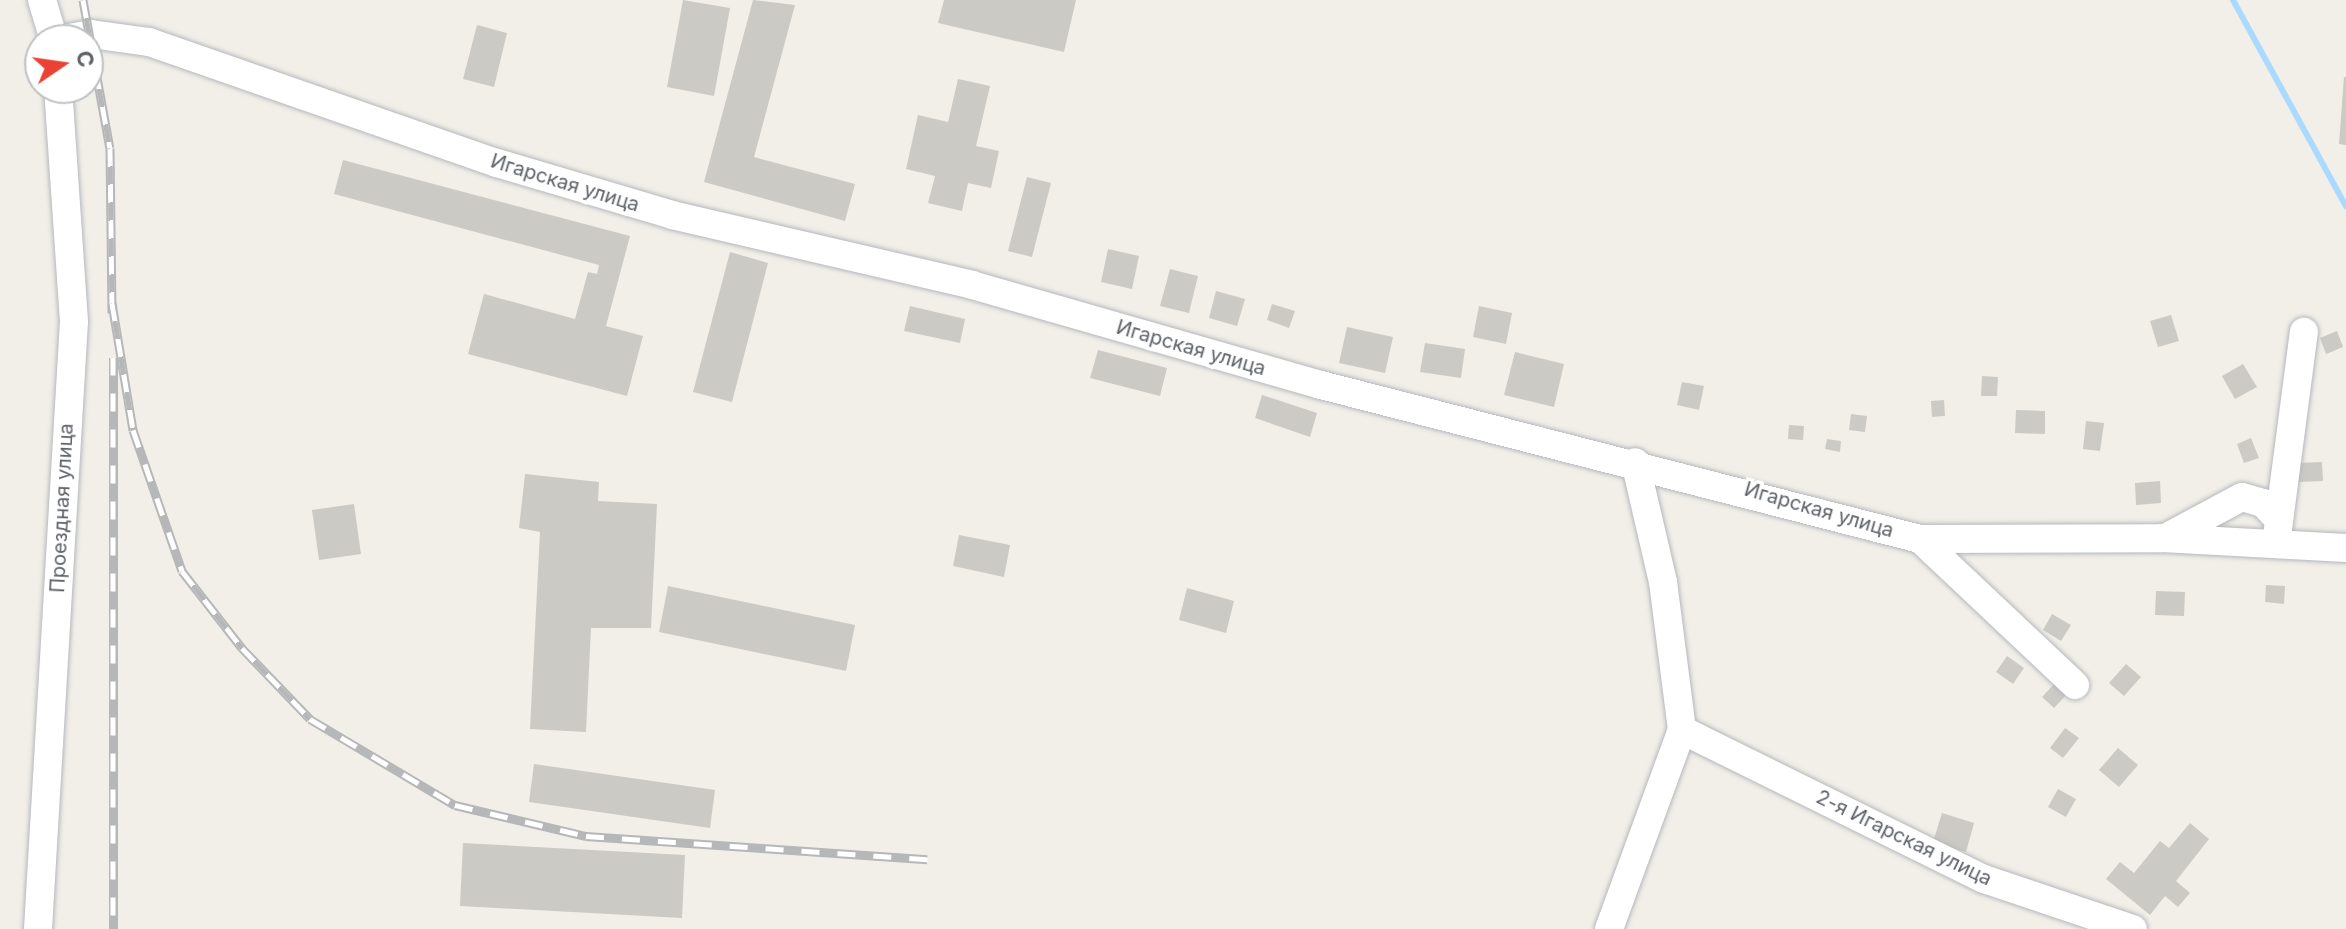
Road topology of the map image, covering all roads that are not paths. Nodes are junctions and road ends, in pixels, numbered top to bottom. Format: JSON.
{"nodes":[{"id":1,"x":42,"y":0,"type":"edge"},
{"id":2,"x":50,"y":24,"type":"edge"},
{"id":3,"x":104,"y":36,"type":"edge"},
{"id":4,"x":59,"y":104,"type":"edge"},
{"id":5,"x":2304,"y":332,"type":"dead end"},
{"id":6,"x":1635,"y":462,"type":"junction"},
{"id":7,"x":2278,"y":532,"type":"junction"},
{"id":8,"x":2162,"y":538,"type":"junction"},
{"id":9,"x":1920,"y":539,"type":"junction"},
{"id":10,"x":2346,"y":548,"type":"edge"},
{"id":11,"x":2075,"y":685,"type":"dead end"},
{"id":12,"x":1682,"y":730,"type":"junction"},
{"id":13,"x":38,"y":929,"type":"edge"},
{"id":14,"x":1609,"y":929,"type":"edge"},
{"id":15,"x":2133,"y":929,"type":"edge"}],
"edges":[{"from":1,"to":2,"type":"street"},
{"from":3,"to":6,"type":"street","name":"Игарская улица"},
{"from":4,"to":13,"type":"street","name":"Проездная улица"},
{"from":5,"to":7,"type":"street"},
{"from":6,"to":9,"type":"street","name":"Игарская улица"},
{"from":6,"to":12,"type":"street"},
{"from":7,"to":8,"type":"street","name":"Игарская улица"},
{"from":7,"to":8,"type":"street"},
{"from":7,"to":10,"type":"street","name":"Игарская улица"},
{"from":8,"to":9,"type":"street","name":"Игарская улица"},
{"from":9,"to":11,"type":"street"},
{"from":12,"to":14,"type":"street"},
{"from":12,"to":15,"type":"street","name":"2-я Игарская улица"}]}
